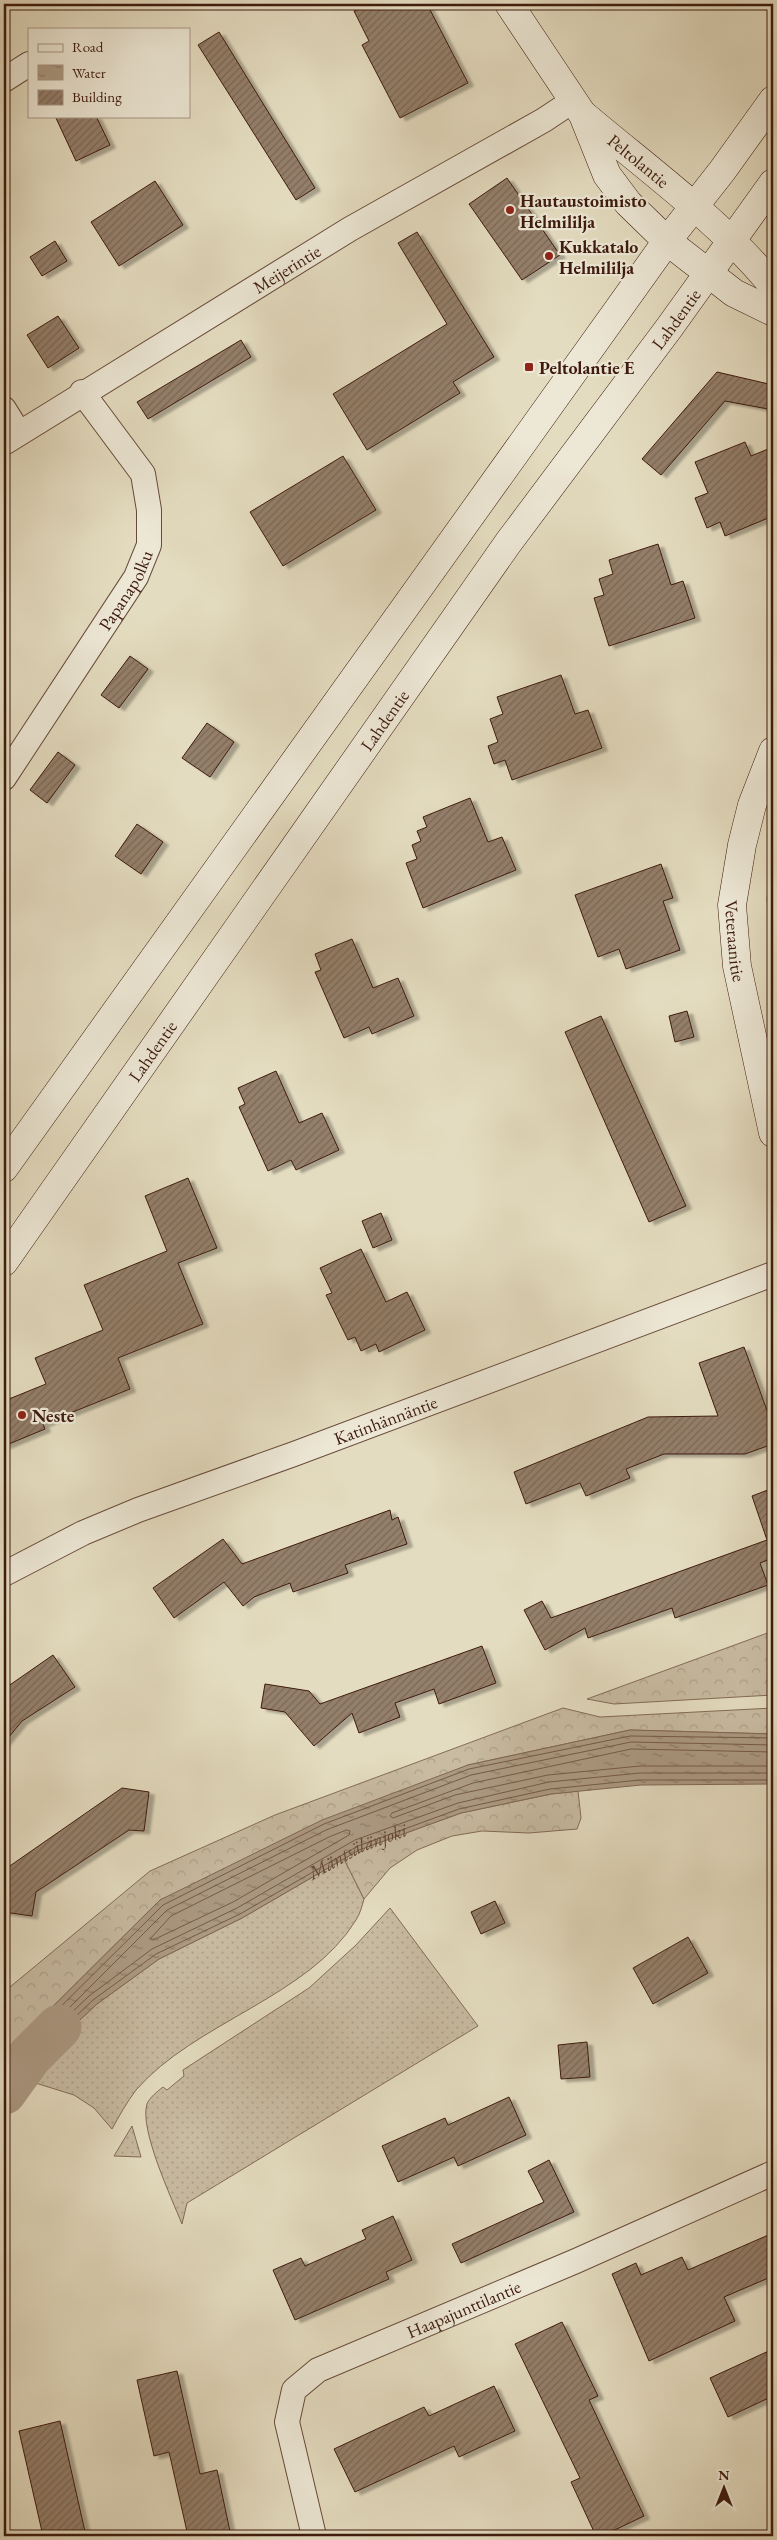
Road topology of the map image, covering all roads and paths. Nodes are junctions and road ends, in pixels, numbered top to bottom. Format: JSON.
{"nodes":[{"id":1,"x":509,"y":4,"type":"edge"},
{"id":2,"x":28,"y":65,"type":"edge"},
{"id":3,"x":4,"y":80,"type":"edge"},
{"id":4,"x":773,"y":100,"type":"edge"},
{"id":5,"x":578,"y":107,"type":"junction"},
{"id":6,"x":773,"y":182,"type":"edge"},
{"id":7,"x":694,"y":208,"type":"junction"},
{"id":8,"x":667,"y":241,"type":"junction"},
{"id":9,"x":730,"y":241,"type":"junction"},
{"id":10,"x":708,"y":273,"type":"junction"},
{"id":11,"x":773,"y":286,"type":"edge"},
{"id":12,"x":773,"y":312,"type":"edge"},
{"id":13,"x":82,"y":392,"type":"junction"},
{"id":14,"x":4,"y":409,"type":"edge"},
{"id":15,"x":11,"y":438,"type":"edge"},
{"id":16,"x":773,"y":751,"type":"edge"},
{"id":17,"x":4,"y":778,"type":"edge"},
{"id":18,"x":773,"y":1133,"type":"edge"},
{"id":19,"x":4,"y":1168,"type":"edge"},
{"id":20,"x":4,"y":1262,"type":"edge"},
{"id":21,"x":773,"y":1274,"type":"edge"},
{"id":22,"x":4,"y":1574,"type":"edge"},
{"id":23,"x":773,"y":2173,"type":"edge"},
{"id":24,"x":314,"y":2536,"type":"edge"}],
"edges":[{"from":1,"to":5,"type":"main road","name":"Peltolantie"},
{"from":2,"to":3,"type":"street"},
{"from":4,"to":7,"type":"main road"},
{"from":5,"to":7,"type":"main road","name":"Peltolantie"},
{"from":5,"to":8,"type":"main road","name":"Peltolantie"},
{"from":5,"to":13,"type":"street","name":"Meijerintie"},
{"from":6,"to":9,"type":"main road","name":"Lahdentie"},
{"from":7,"to":8,"type":"main road"},
{"from":7,"to":9,"type":"main road"},
{"from":8,"to":10,"type":"main road"},
{"from":8,"to":19,"type":"main road"},
{"from":9,"to":10,"type":"main road","name":"Lahdentie"},
{"from":9,"to":11,"type":"main road"},
{"from":10,"to":12,"type":"main road"},
{"from":10,"to":20,"type":"main road","name":"Lahdentie"},
{"from":13,"to":15,"type":"street","name":"Meijerintie"},
{"from":13,"to":17,"type":"street","name":"Papanapolku"},
{"from":14,"to":15,"type":"street"},
{"from":16,"to":18,"type":"main road","name":"Veteraanitie"},
{"from":21,"to":22,"type":"street","name":"Katinhännäntie"},
{"from":23,"to":24,"type":"street","name":"Haapajunttilantie"}]}
